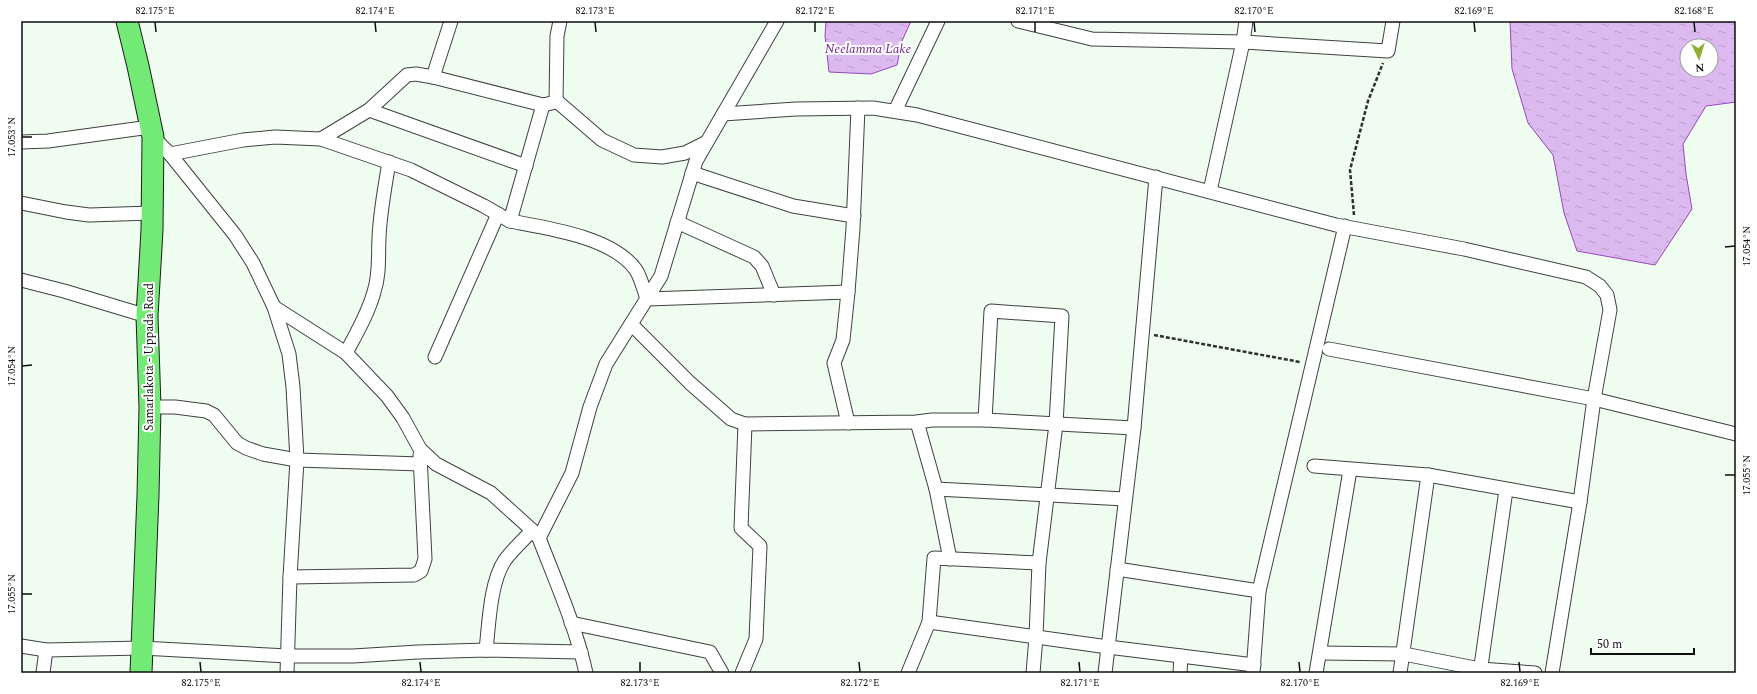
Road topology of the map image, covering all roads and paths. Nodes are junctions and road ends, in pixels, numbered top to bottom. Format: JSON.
{"nodes":[{"id":1,"x":127,"y":21,"type":"edge"},
{"id":2,"x":451,"y":21,"type":"edge"},
{"id":3,"x":560,"y":21,"type":"edge"},
{"id":4,"x":777,"y":21,"type":"edge"},
{"id":5,"x":938,"y":21,"type":"edge"},
{"id":6,"x":1018,"y":21,"type":"edge"},
{"id":7,"x":1246,"y":21,"type":"edge"},
{"id":8,"x":1393,"y":21,"type":"edge"},
{"id":9,"x":1243,"y":42,"type":"junction"},
{"id":10,"x":1388,"y":51,"type":"junction"},
{"id":11,"x":434,"y":77,"type":"junction"},
{"id":12,"x":549,"y":104,"type":"junction"},
{"id":13,"x":858,"y":108,"type":"junction"},
{"id":14,"x":369,"y":110,"type":"junction"},
{"id":15,"x":895,"y":111,"type":"junction"},
{"id":16,"x":723,"y":114,"type":"junction"},
{"id":17,"x":152,"y":132,"type":"junction"},
{"id":18,"x":321,"y":139,"type":"junction"},
{"id":19,"x":21,"y":142,"type":"edge"},
{"id":20,"x":707,"y":142,"type":"junction"},
{"id":21,"x":170,"y":154,"type":"junction"},
{"id":22,"x":389,"y":162,"type":"junction"},
{"id":23,"x":526,"y":166,"type":"junction"},
{"id":24,"x":692,"y":174,"type":"junction"},
{"id":25,"x":1156,"y":177,"type":"junction"},
{"id":26,"x":1210,"y":190,"type":"junction"},
{"id":27,"x":21,"y":203,"type":"edge"},
{"id":28,"x":152,"y":213,"type":"junction"},
{"id":29,"x":498,"y":214,"type":"junction"},
{"id":30,"x":854,"y":216,"type":"junction"},
{"id":31,"x":510,"y":221,"type":"junction"},
{"id":32,"x":677,"y":222,"type":"junction"},
{"id":33,"x":1350,"y":227,"type":"junction"},
{"id":34,"x":21,"y":280,"type":"edge"},
{"id":35,"x":848,"y":292,"type":"junction"},
{"id":36,"x":774,"y":295,"type":"junction"},
{"id":37,"x":647,"y":299,"type":"junction"},
{"id":38,"x":274,"y":307,"type":"junction"},
{"id":39,"x":147,"y":316,"type":"junction"},
{"id":40,"x":631,"y":324,"type":"junction"},
{"id":41,"x":1142,"y":333,"type":"junction"},
{"id":42,"x":1329,"y":349,"type":"dead end"},
{"id":43,"x":346,"y":353,"type":"junction"},
{"id":44,"x":435,"y":357,"type":"dead end"},
{"id":45,"x":1313,"y":365,"type":"junction"},
{"id":46,"x":1594,"y":399,"type":"junction"},
{"id":47,"x":150,"y":406,"type":"junction"},
{"id":48,"x":984,"y":420,"type":"junction"},
{"id":49,"x":917,"y":422,"type":"junction"},
{"id":50,"x":848,"y":423,"type":"junction"},
{"id":51,"x":745,"y":424,"type":"junction"},
{"id":52,"x":1056,"y":424,"type":"junction"},
{"id":53,"x":1134,"y":428,"type":"junction"},
{"id":54,"x":1736,"y":434,"type":"edge"},
{"id":55,"x":420,"y":449,"type":"junction"},
{"id":56,"x":297,"y":460,"type":"junction"},
{"id":57,"x":420,"y":464,"type":"junction"},
{"id":58,"x":1314,"y":466,"type":"dead end"},
{"id":59,"x":1350,"y":470,"type":"junction"},
{"id":60,"x":1428,"y":475,"type":"junction"},
{"id":61,"x":936,"y":489,"type":"junction"},
{"id":62,"x":1506,"y":490,"type":"junction"},
{"id":63,"x":1048,"y":495,"type":"junction"},
{"id":64,"x":1125,"y":499,"type":"junction"},
{"id":65,"x":1580,"y":502,"type":"junction"},
{"id":66,"x":536,"y":534,"type":"junction"},
{"id":67,"x":950,"y":559,"type":"junction"},
{"id":68,"x":1039,"y":564,"type":"junction"},
{"id":69,"x":1117,"y":568,"type":"junction"},
{"id":70,"x":290,"y":577,"type":"junction"},
{"id":71,"x":1259,"y":591,"type":"junction"},
{"id":72,"x":928,"y":622,"type":"junction"},
{"id":73,"x":571,"y":623,"type":"junction"},
{"id":74,"x":1036,"y":637,"type":"junction"},
{"id":75,"x":21,"y":646,"type":"edge"},
{"id":76,"x":1108,"y":647,"type":"junction"},
{"id":77,"x":142,"y":648,"type":"junction"},
{"id":78,"x":46,"y":650,"type":"junction"},
{"id":79,"x":486,"y":650,"type":"junction"},
{"id":80,"x":581,"y":652,"type":"junction"},
{"id":81,"x":1320,"y":653,"type":"junction"},
{"id":82,"x":1404,"y":654,"type":"junction"},
{"id":83,"x":288,"y":656,"type":"junction"},
{"id":84,"x":1182,"y":656,"type":"junction"},
{"id":85,"x":1253,"y":669,"type":"edge"},
{"id":86,"x":1480,"y":671,"type":"edge"},
{"id":87,"x":43,"y":673,"type":"edge"},
{"id":88,"x":141,"y":673,"type":"edge"},
{"id":89,"x":287,"y":673,"type":"edge"},
{"id":90,"x":586,"y":673,"type":"edge"},
{"id":91,"x":722,"y":673,"type":"edge"},
{"id":92,"x":742,"y":673,"type":"edge"},
{"id":93,"x":908,"y":673,"type":"edge"},
{"id":94,"x":1033,"y":673,"type":"edge"},
{"id":95,"x":1105,"y":673,"type":"edge"},
{"id":96,"x":1180,"y":673,"type":"edge"},
{"id":97,"x":1316,"y":673,"type":"edge"},
{"id":98,"x":1400,"y":673,"type":"edge"},
{"id":99,"x":1535,"y":673,"type":"edge"},
{"id":100,"x":1552,"y":673,"type":"edge"}],
"edges":[{"from":1,"to":17,"type":"main road","name":"Samarlakota - Uppada Road"},
{"from":2,"to":11,"type":"street"},
{"from":3,"to":12,"type":"street"},
{"from":4,"to":16,"type":"street"},
{"from":5,"to":15,"type":"street"},
{"from":6,"to":9,"type":"street"},
{"from":7,"to":9,"type":"street"},
{"from":8,"to":10,"type":"street"},
{"from":9,"to":10,"type":"street"},
{"from":9,"to":26,"type":"street"},
{"from":10,"to":33,"type":"path"},
{"from":11,"to":12,"type":"street"},
{"from":11,"to":14,"type":"street"},
{"from":12,"to":20,"type":"street"},
{"from":12,"to":23,"type":"street"},
{"from":13,"to":15,"type":"street"},
{"from":13,"to":16,"type":"street"},
{"from":13,"to":30,"type":"street"},
{"from":14,"to":18,"type":"street"},
{"from":14,"to":23,"type":"street"},
{"from":15,"to":25,"type":"street"},
{"from":16,"to":20,"type":"street"},
{"from":17,"to":19,"type":"street"},
{"from":17,"to":21,"type":"street"},
{"from":17,"to":28,"type":"main road","name":"Samarlakota - Uppada Road"},
{"from":18,"to":21,"type":"street"},
{"from":18,"to":22,"type":"street"},
{"from":20,"to":24,"type":"street"},
{"from":21,"to":38,"type":"street"},
{"from":22,"to":29,"type":"street"},
{"from":22,"to":43,"type":"street"},
{"from":23,"to":31,"type":"street"},
{"from":24,"to":30,"type":"street"},
{"from":24,"to":32,"type":"street"},
{"from":25,"to":26,"type":"street"},
{"from":25,"to":41,"type":"street"},
{"from":26,"to":33,"type":"street"},
{"from":27,"to":28,"type":"street"},
{"from":28,"to":39,"type":"main road","name":"Samarlakota - Uppada Road"},
{"from":29,"to":31,"type":"street"},
{"from":29,"to":44,"type":"street"},
{"from":30,"to":35,"type":"street"},
{"from":31,"to":37,"type":"street"},
{"from":32,"to":36,"type":"street"},
{"from":32,"to":37,"type":"street"},
{"from":33,"to":45,"type":"street"},
{"from":33,"to":46,"type":"street"},
{"from":34,"to":39,"type":"street"},
{"from":35,"to":36,"type":"street"},
{"from":35,"to":50,"type":"street"},
{"from":36,"to":37,"type":"street"},
{"from":37,"to":40,"type":"street"},
{"from":38,"to":43,"type":"street"},
{"from":38,"to":56,"type":"street"},
{"from":39,"to":47,"type":"main road","name":"Samarlakota - Uppada Road"},
{"from":40,"to":51,"type":"street"},
{"from":40,"to":66,"type":"street"},
{"from":41,"to":45,"type":"path"},
{"from":41,"to":53,"type":"street"},
{"from":42,"to":46,"type":"street"},
{"from":43,"to":55,"type":"street"},
{"from":45,"to":71,"type":"street"},
{"from":46,"to":54,"type":"street"},
{"from":46,"to":65,"type":"street"},
{"from":47,"to":56,"type":"street"},
{"from":47,"to":77,"type":"main road","name":"Samarlakota - Uppada Road"},
{"from":48,"to":49,"type":"street"},
{"from":48,"to":52,"type":"street"},
{"from":48,"to":52,"type":"street"},
{"from":49,"to":50,"type":"street"},
{"from":49,"to":61,"type":"street"},
{"from":50,"to":51,"type":"street"},
{"from":51,"to":92,"type":"street"},
{"from":52,"to":53,"type":"street"},
{"from":52,"to":63,"type":"street"},
{"from":53,"to":64,"type":"street"},
{"from":55,"to":57,"type":"street"},
{"from":55,"to":66,"type":"street"},
{"from":56,"to":57,"type":"street"},
{"from":56,"to":70,"type":"street"},
{"from":57,"to":70,"type":"street"},
{"from":58,"to":59,"type":"street"},
{"from":59,"to":60,"type":"street"},
{"from":59,"to":81,"type":"street"},
{"from":60,"to":62,"type":"street"},
{"from":60,"to":82,"type":"street"},
{"from":61,"to":63,"type":"street"},
{"from":61,"to":67,"type":"street"},
{"from":62,"to":65,"type":"street"},
{"from":62,"to":86,"type":"street"},
{"from":63,"to":64,"type":"street"},
{"from":63,"to":68,"type":"street"},
{"from":64,"to":69,"type":"street"},
{"from":65,"to":100,"type":"street"},
{"from":66,"to":73,"type":"street"},
{"from":66,"to":79,"type":"street"},
{"from":67,"to":68,"type":"street"},
{"from":67,"to":72,"type":"street"},
{"from":68,"to":74,"type":"street"},
{"from":69,"to":71,"type":"street"},
{"from":69,"to":76,"type":"street"},
{"from":70,"to":83,"type":"street"},
{"from":71,"to":85,"type":"street"},
{"from":72,"to":74,"type":"street"},
{"from":72,"to":93,"type":"street"},
{"from":73,"to":80,"type":"street"},
{"from":73,"to":91,"type":"street"},
{"from":74,"to":76,"type":"street"},
{"from":74,"to":94,"type":"street"},
{"from":75,"to":78,"type":"street"},
{"from":76,"to":84,"type":"street"},
{"from":76,"to":95,"type":"street"},
{"from":77,"to":78,"type":"street"},
{"from":77,"to":83,"type":"street"},
{"from":77,"to":88,"type":"main road","name":"Samarlakota - Uppada Road"},
{"from":78,"to":87,"type":"street"},
{"from":79,"to":80,"type":"street"},
{"from":79,"to":83,"type":"street"},
{"from":80,"to":90,"type":"street"},
{"from":81,"to":82,"type":"street"},
{"from":81,"to":97,"type":"street"},
{"from":82,"to":86,"type":"street"},
{"from":82,"to":98,"type":"street"},
{"from":83,"to":89,"type":"street"},
{"from":84,"to":85,"type":"street"},
{"from":84,"to":96,"type":"street"},
{"from":86,"to":99,"type":"street"}]}
